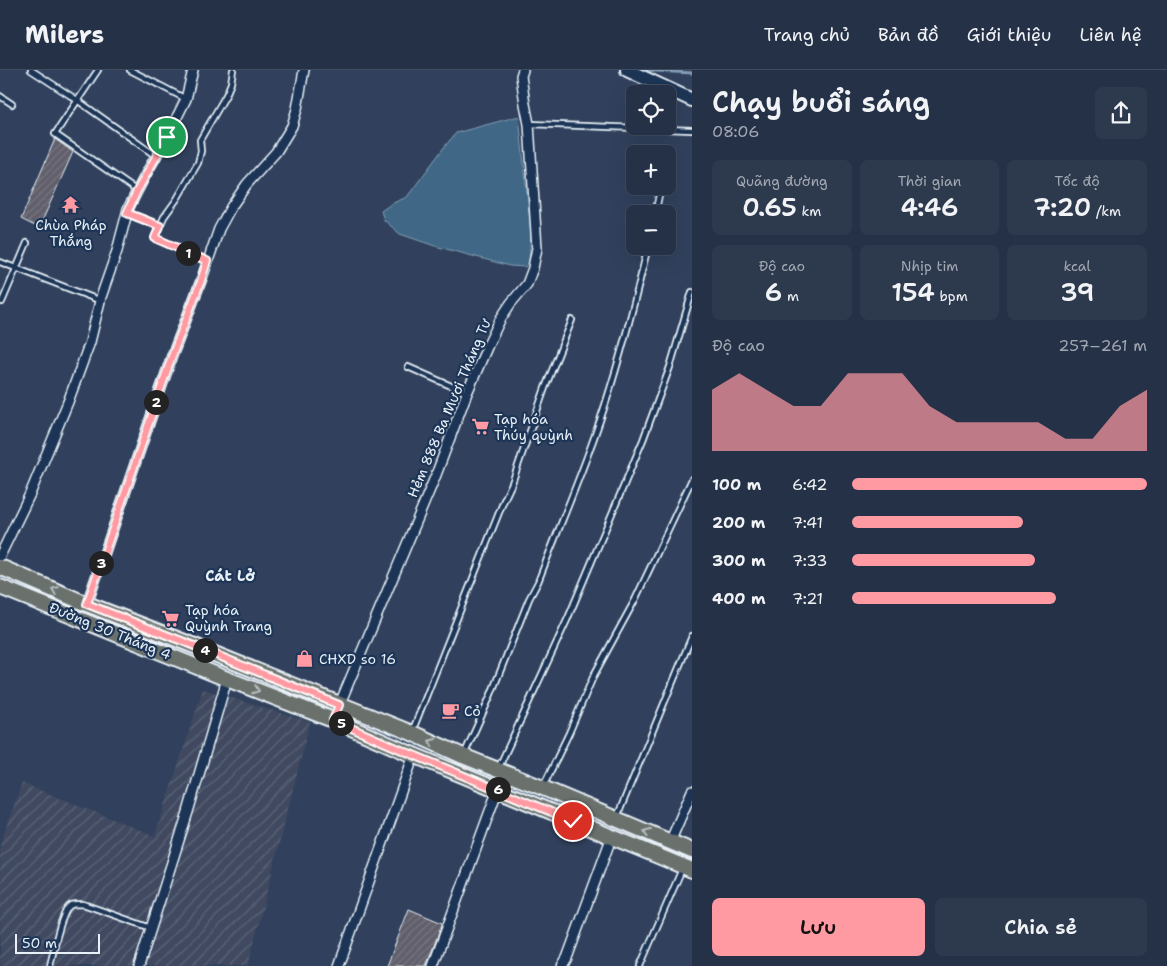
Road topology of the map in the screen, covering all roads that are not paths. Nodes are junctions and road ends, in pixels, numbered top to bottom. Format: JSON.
{"nodes":[{"id":1,"x":31,"y":70,"type":"edge"},
{"id":2,"x":98,"y":70,"type":"edge"},
{"id":3,"x":130,"y":70,"type":"edge"},
{"id":4,"x":193,"y":70,"type":"edge"},
{"id":5,"x":233,"y":70,"type":"edge"},
{"id":6,"x":304,"y":70,"type":"edge"},
{"id":7,"x":523,"y":70,"type":"edge"},
{"id":8,"x":627,"y":70,"type":"edge"},
{"id":9,"x":0,"y":96,"type":"edge"},
{"id":10,"x":186,"y":99,"type":"junction"},
{"id":11,"x":77,"y":100,"type":"junction"},
{"id":12,"x":692,"y":100,"type":"edge"},
{"id":13,"x":12,"y":104,"type":"dead end"},
{"id":14,"x":529,"y":124,"type":"junction"},
{"id":15,"x":692,"y":130,"type":"edge"},
{"id":16,"x":156,"y":156,"type":"junction"},
{"id":17,"x":137,"y":191,"type":"junction"},
{"id":18,"x":127,"y":213,"type":"junction"},
{"id":19,"x":160,"y":226,"type":"junction"},
{"id":20,"x":27,"y":243,"type":"dead end"},
{"id":21,"x":646,"y":255,"type":"edge"},
{"id":22,"x":207,"y":261,"type":"junction"},
{"id":23,"x":0,"y":262,"type":"edge"},
{"id":24,"x":17,"y":268,"type":"junction"},
{"id":25,"x":692,"y":292,"type":"edge"},
{"id":26,"x":100,"y":301,"type":"junction"},
{"id":27,"x":2,"y":302,"type":"dead end"},
{"id":28,"x":572,"y":320,"type":"dead end"},
{"id":29,"x":408,"y":367,"type":"dead end"},
{"id":30,"x":467,"y":393,"type":"junction"},
{"id":31,"x":692,"y":479,"type":"edge"},
{"id":32,"x":0,"y":556,"type":"edge"},
{"id":33,"x":0,"y":567,"type":"edge"},
{"id":34,"x":0,"y":587,"type":"edge"},
{"id":35,"x":87,"y":604,"type":"junction"},
{"id":36,"x":692,"y":636,"type":"edge"},
{"id":37,"x":233,"y":661,"type":"junction"},
{"id":38,"x":227,"y":679,"type":"junction"},
{"id":39,"x":339,"y":705,"type":"junction"},
{"id":40,"x":333,"y":720,"type":"junction"},
{"id":41,"x":412,"y":733,"type":"junction"},
{"id":42,"x":414,"y":755,"type":"junction"},
{"id":43,"x":463,"y":756,"type":"junction"},
{"id":44,"x":498,"y":770,"type":"junction"},
{"id":45,"x":543,"y":788,"type":"junction"},
{"id":46,"x":498,"y":789,"type":"junction"},
{"id":47,"x":692,"y":791,"type":"edge"},
{"id":48,"x":616,"y":819,"type":"junction"},
{"id":49,"x":612,"y":836,"type":"junction"},
{"id":50,"x":670,"y":842,"type":"junction"},
{"id":51,"x":692,"y":851,"type":"edge"},
{"id":52,"x":688,"y":868,"type":"edge"},
{"id":53,"x":151,"y":928,"type":"junction"},
{"id":54,"x":50,"y":966,"type":"edge"},
{"id":55,"x":139,"y":966,"type":"edge"},
{"id":56,"x":339,"y":966,"type":"edge"},
{"id":57,"x":433,"y":966,"type":"edge"},
{"id":58,"x":562,"y":966,"type":"edge"},
{"id":59,"x":640,"y":966,"type":"edge"}],
"edges":[{"from":1,"to":11,"type":"lane"},
{"from":2,"to":11,"type":"lane"},
{"from":3,"to":10,"type":"lane"},
{"from":4,"to":10,"type":"street"},
{"from":5,"to":19,"type":"lane"},
{"from":6,"to":22,"type":"street"},
{"from":7,"to":14,"type":"street","name":"Hẻm 888 Ba Mươi Tháng Tư"},
{"from":8,"to":12,"type":"street"},
{"from":9,"to":13,"type":"lane"},
{"from":10,"to":16,"type":"street"},
{"from":11,"to":16,"type":"lane"},
{"from":11,"to":17,"type":"lane"},
{"from":14,"to":15,"type":"lane"},
{"from":14,"to":30,"type":"street","name":"Hẻm 888 Ba Mươi Tháng Tư"},
{"from":16,"to":17,"type":"street"},
{"from":17,"to":18,"type":"street"},
{"from":18,"to":19,"type":"lane"},
{"from":18,"to":26,"type":"street"},
{"from":19,"to":22,"type":"lane"},
{"from":20,"to":24,"type":"lane"},
{"from":21,"to":43,"type":"lane"},
{"from":22,"to":35,"type":"street"},
{"from":23,"to":24,"type":"lane"},
{"from":24,"to":26,"type":"lane"},
{"from":24,"to":27,"type":"lane"},
{"from":25,"to":44,"type":"lane"},
{"from":26,"to":32,"type":"street"},
{"from":28,"to":41,"type":"lane"},
{"from":29,"to":30,"type":"lane"},
{"from":30,"to":39,"type":"street","name":"Hẻm 888 Ba Mươi Tháng Tư"},
{"from":31,"to":45,"type":"lane"},
{"from":35,"to":33,"type":"main road","name":"Đường 30 Tháng 4","one_way":true},
{"from":34,"to":38,"type":"main road","name":"Đường 30 Tháng 4"},
{"from":35,"to":37,"type":"main road","name":"Đường 30 Tháng 4"},
{"from":36,"to":48,"type":"lane"},
{"from":37,"to":38,"type":"main road"},
{"from":37,"to":39,"type":"main road","name":"Đường 30 Tháng 4"},
{"from":38,"to":40,"type":"main road","name":"Đường 30 Tháng 4","one_way":true},
{"from":38,"to":53,"type":"street"},
{"from":39,"to":40,"type":"street","name":"Hẻm 888 Ba Mươi Tháng Tư"},
{"from":39,"to":41,"type":"main road","name":"Đường 30 Tháng 4"},
{"from":40,"to":42,"type":"main road","name":"Đường 30 Tháng 4"},
{"from":43,"to":41,"type":"main road","name":"Đường 30 Tháng 4","one_way":true},
{"from":42,"to":46,"type":"main road","name":"Đường 30 Tháng 4"},
{"from":42,"to":56,"type":"street"},
{"from":43,"to":44,"type":"main road","name":"Đường 30 Tháng 4"},
{"from":44,"to":45,"type":"main road","name":"Đường 30 Tháng 4"},
{"from":45,"to":48,"type":"main road","name":"Đường 30 Tháng 4"},
{"from":46,"to":49,"type":"main road","name":"Đường 30 Tháng 4"},
{"from":46,"to":57,"type":"street"},
{"from":47,"to":50,"type":"street"},
{"from":48,"to":49,"type":"main road"},
{"from":50,"to":48,"type":"main road","name":"Đường 30 Tháng 4","one_way":true},
{"from":49,"to":52,"type":"main road","name":"Đường 30 Tháng 4"},
{"from":49,"to":58,"type":"street"},
{"from":50,"to":51,"type":"main road","name":"Đường 30 Tháng 4"},
{"from":52,"to":59,"type":"lane"},
{"from":53,"to":54,"type":"lane"},
{"from":53,"to":55,"type":"street"}]}
